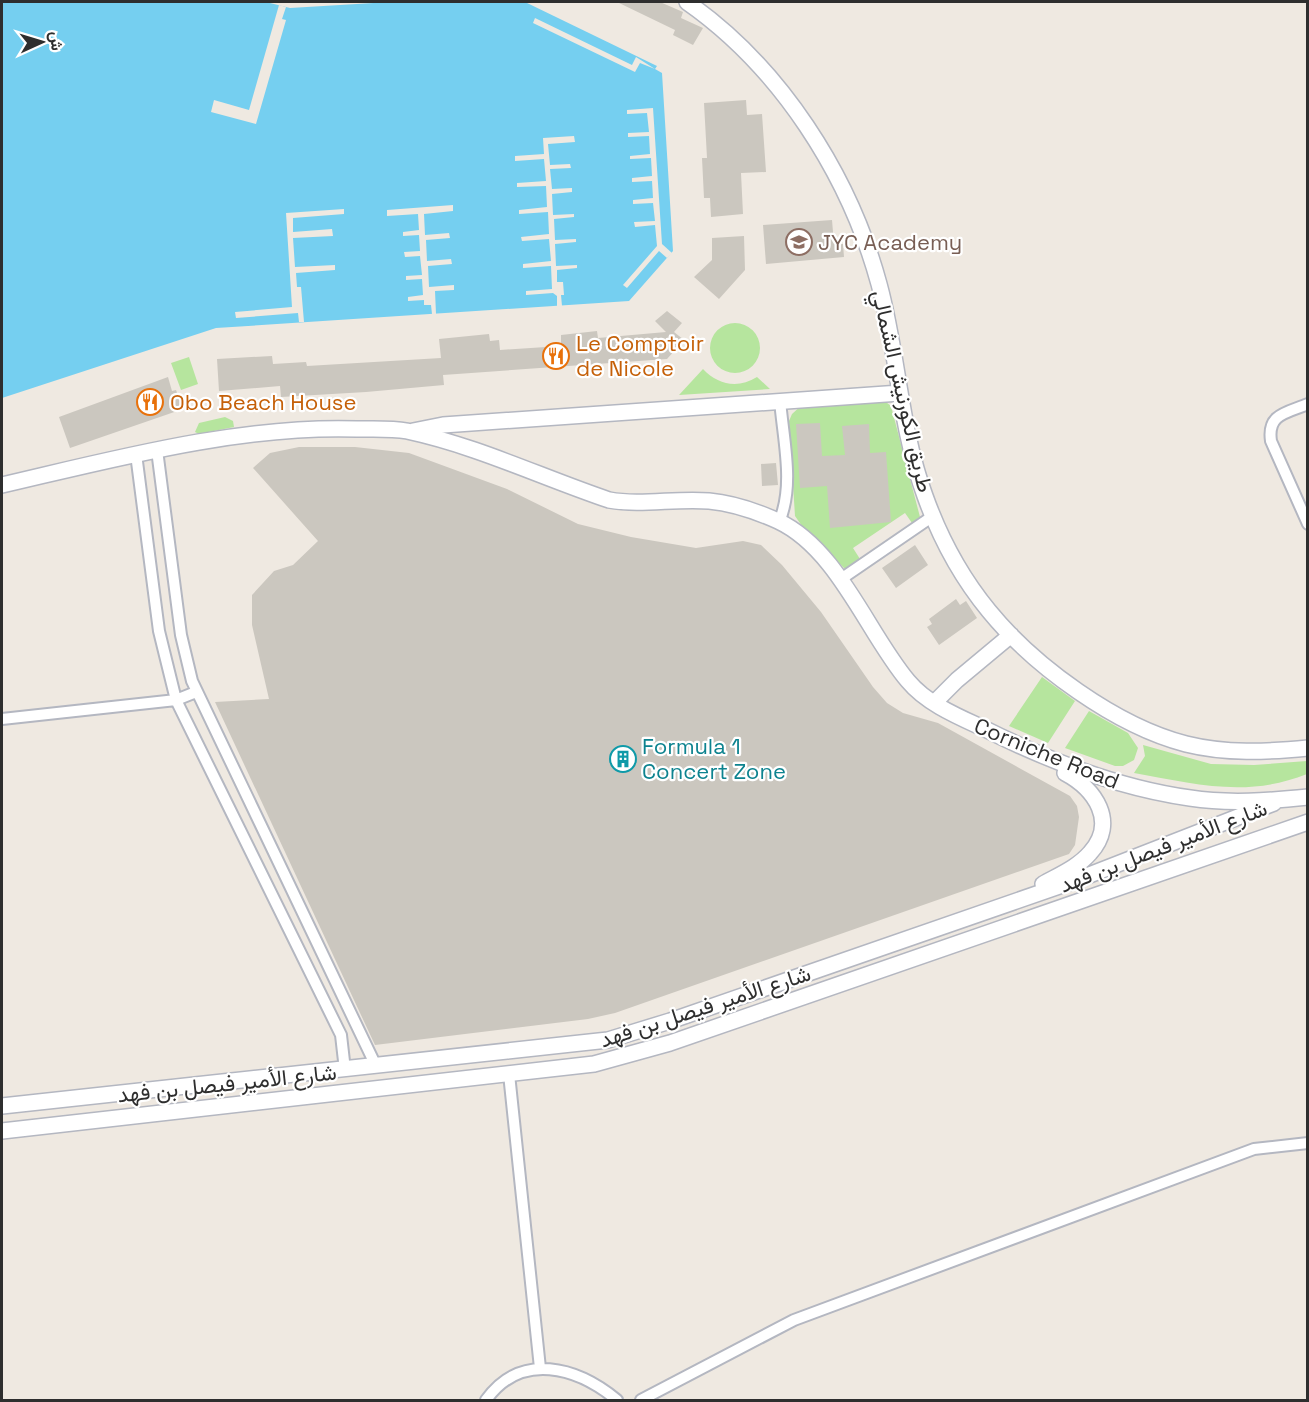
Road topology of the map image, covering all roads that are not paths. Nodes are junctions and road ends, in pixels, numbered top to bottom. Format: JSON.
{"nodes":[{"id":1,"x":687,"y":2,"type":"edge"},
{"id":2,"x":900,"y":393,"type":"junction"},
{"id":3,"x":780,"y":400,"type":"junction"},
{"id":4,"x":1308,"y":404,"type":"edge"},
{"id":5,"x":408,"y":432,"type":"junction"},
{"id":6,"x":157,"y":450,"type":"junction"},
{"id":7,"x":136,"y":454,"type":"junction"},
{"id":8,"x":2,"y":485,"type":"edge"},
{"id":9,"x":933,"y":516,"type":"junction"},
{"id":10,"x":779,"y":522,"type":"junction"},
{"id":11,"x":1308,"y":524,"type":"edge"},
{"id":12,"x":841,"y":579,"type":"junction"},
{"id":13,"x":1011,"y":635,"type":"junction"},
{"id":14,"x":196,"y":692,"type":"junction"},
{"id":15,"x":176,"y":700,"type":"junction"},
{"id":16,"x":934,"y":703,"type":"junction"},
{"id":17,"x":2,"y":719,"type":"edge"},
{"id":18,"x":992,"y":733,"type":"junction"},
{"id":19,"x":1308,"y":748,"type":"edge"},
{"id":20,"x":1308,"y":791,"type":"edge"},
{"id":21,"x":1308,"y":797,"type":"edge"},
{"id":22,"x":1283,"y":800,"type":"junction"},
{"id":23,"x":1308,"y":822,"type":"edge"},
{"id":24,"x":1000,"y":906,"type":"junction"},
{"id":25,"x":376,"y":1066,"type":"junction"},
{"id":26,"x":345,"y":1070,"type":"junction"},
{"id":27,"x":509,"y":1074,"type":"junction"},
{"id":28,"x":124,"y":1094,"type":"junction"},
{"id":29,"x":2,"y":1106,"type":"edge"},
{"id":30,"x":125,"y":1117,"type":"junction"},
{"id":31,"x":2,"y":1131,"type":"edge"},
{"id":32,"x":1308,"y":1143,"type":"edge"},
{"id":33,"x":540,"y":1368,"type":"junction"},
{"id":34,"x":656,"y":1397,"type":"edge"},
{"id":35,"x":486,"y":1401,"type":"edge"},
{"id":36,"x":617,"y":1401,"type":"edge"},
{"id":37,"x":641,"y":1401,"type":"edge"}],
"edges":[{"from":1,"to":2,"type":"main road","name":"طريق الكورنيش الشمالي"},
{"from":2,"to":3,"type":"main road"},
{"from":2,"to":9,"type":"main road","name":"طريق الكورنيش الشمالي"},
{"from":3,"to":5,"type":"main road"},
{"from":3,"to":10,"type":"street"},
{"from":4,"to":11,"type":"street"},
{"from":5,"to":6,"type":"main road"},
{"from":5,"to":10,"type":"main road"},
{"from":6,"to":7,"type":"main road"},
{"from":6,"to":14,"type":"street"},
{"from":7,"to":8,"type":"main road"},
{"from":7,"to":15,"type":"street"},
{"from":9,"to":12,"type":"street"},
{"from":9,"to":13,"type":"main road","name":"طريق الكورنيش الشمالي"},
{"from":10,"to":12,"type":"main road","name":"Corniche Road"},
{"from":12,"to":16,"type":"main road","name":"Corniche Road"},
{"from":13,"to":16,"type":"main road"},
{"from":13,"to":19,"type":"main road","name":"طريق الكورنيش الشمالي"},
{"from":14,"to":15,"type":"street"},
{"from":14,"to":25,"type":"street"},
{"from":15,"to":17,"type":"street"},
{"from":15,"to":26,"type":"street"},
{"from":16,"to":18,"type":"main road","name":"Corniche Road"},
{"from":18,"to":22,"type":"main road","name":"Corniche Road"},
{"from":18,"to":24,"type":"main road"},
{"from":20,"to":22,"type":"main road","name":"شارع الأمير فيصل بن فهد"},
{"from":21,"to":22,"type":"main road","name":"Corniche Road"},
{"from":22,"to":24,"type":"main road","name":"شارع الأمير فيصل بن فهد"},
{"from":23,"to":27,"type":"main road","name":"شارع الأمير فيصل بن فهد"},
{"from":24,"to":25,"type":"main road","name":"شارع الأمير فيصل بن فهد"},
{"from":25,"to":26,"type":"main road","name":"شارع الأمير فيصل بن فهد"},
{"from":26,"to":28,"type":"main road","name":"شارع الأمير فيصل بن فهد"},
{"from":27,"to":30,"type":"main road","name":"شارع الأمير فيصل بن فهد"},
{"from":27,"to":33,"type":"street"},
{"from":28,"to":29,"type":"main road","name":"شارع الأمير فيصل بن فهد"},
{"from":28,"to":30,"type":"main road"},
{"from":30,"to":31,"type":"main road","name":"شارع الأمير فيصل بن فهد"},
{"from":32,"to":34,"type":"street"},
{"from":33,"to":35,"type":"street"},
{"from":33,"to":36,"type":"street"},
{"from":34,"to":37,"type":"street"}]}
